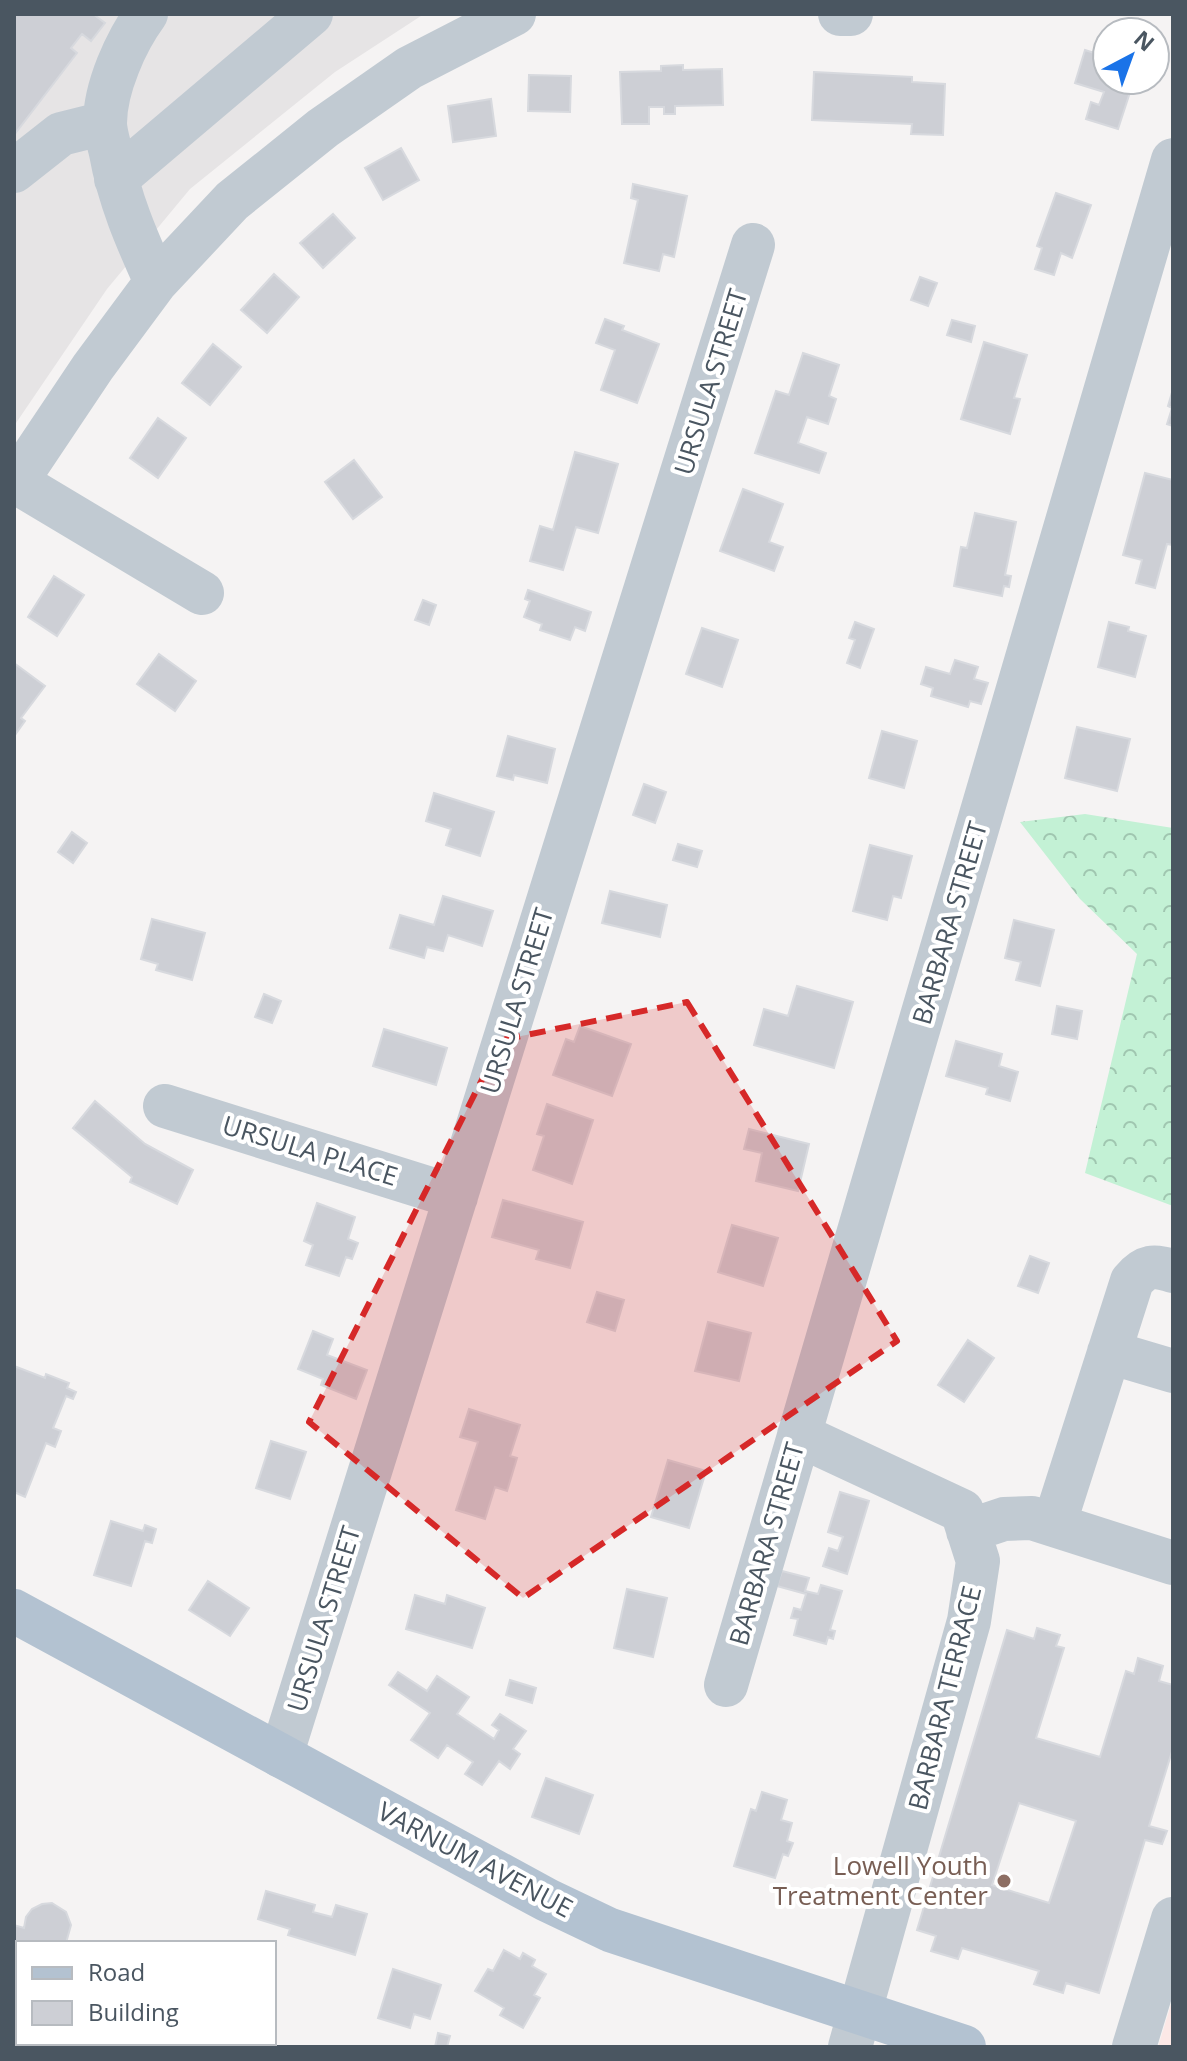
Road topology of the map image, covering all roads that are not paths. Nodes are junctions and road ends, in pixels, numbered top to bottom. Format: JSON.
{"nodes":[{"id":1,"x":146,"y":14,"type":"edge"},
{"id":2,"x":311,"y":14,"type":"edge"},
{"id":3,"x":514,"y":14,"type":"edge"},
{"id":4,"x":840,"y":14,"type":"edge"},
{"id":5,"x":851,"y":14,"type":"edge"},
{"id":6,"x":105,"y":123,"type":"junction"},
{"id":7,"x":1173,"y":160,"type":"edge"},
{"id":8,"x":14,"y":171,"type":"edge"},
{"id":9,"x":116,"y":179,"type":"junction"},
{"id":10,"x":753,"y":245,"type":"dead end"},
{"id":11,"x":156,"y":282,"type":"junction"},
{"id":12,"x":15,"y":484,"type":"edge"},
{"id":13,"x":202,"y":593,"type":"dead end"},
{"id":14,"x":165,"y":1106,"type":"dead end"},
{"id":15,"x":456,"y":1197,"type":"junction"},
{"id":16,"x":1173,"y":1271,"type":"edge"},
{"id":17,"x":1109,"y":1352,"type":"junction"},
{"id":18,"x":1173,"y":1371,"type":"edge"},
{"id":19,"x":799,"y":1435,"type":"junction"},
{"id":20,"x":1054,"y":1525,"type":"junction"},
{"id":21,"x":968,"y":1531,"type":"junction"},
{"id":22,"x":1173,"y":1563,"type":"edge"},
{"id":23,"x":14,"y":1611,"type":"edge"},
{"id":24,"x":726,"y":1685,"type":"dead end"},
{"id":25,"x":281,"y":1756,"type":"junction"},
{"id":26,"x":1173,"y":1919,"type":"edge"},
{"id":27,"x":856,"y":2030,"type":"edge"},
{"id":28,"x":964,"y":2047,"type":"edge"},
{"id":29,"x":1134,"y":2047,"type":"edge"}],
"edges":[{"from":1,"to":6,"type":"street"},
{"from":2,"to":9,"type":"street"},
{"from":3,"to":11,"type":"street"},
{"from":4,"to":5,"type":"street"},
{"from":6,"to":8,"type":"street"},
{"from":6,"to":9,"type":"street"},
{"from":7,"to":19,"type":"street","name":"BARBARA STREET"},
{"from":9,"to":11,"type":"street"},
{"from":10,"to":15,"type":"street","name":"URSULA STREET"},
{"from":11,"to":12,"type":"street"},
{"from":12,"to":13,"type":"street"},
{"from":14,"to":15,"type":"street","name":"URSULA PLACE"},
{"from":15,"to":25,"type":"street","name":"URSULA STREET"},
{"from":16,"to":17,"type":"street"},
{"from":17,"to":18,"type":"street"},
{"from":17,"to":20,"type":"street"},
{"from":19,"to":21,"type":"street","name":"BARBARA TERRACE"},
{"from":19,"to":24,"type":"street","name":"BARBARA STREET"},
{"from":20,"to":21,"type":"street"},
{"from":20,"to":22,"type":"street"},
{"from":21,"to":27,"type":"street","name":"BARBARA TERRACE"},
{"from":23,"to":25,"type":"main road","name":"VARNUM AVENUE"},
{"from":25,"to":27,"type":"main road","name":"VARNUM AVENUE"},
{"from":26,"to":29,"type":"street"},
{"from":27,"to":28,"type":"main road","name":"VARNUM AVENUE"}]}
